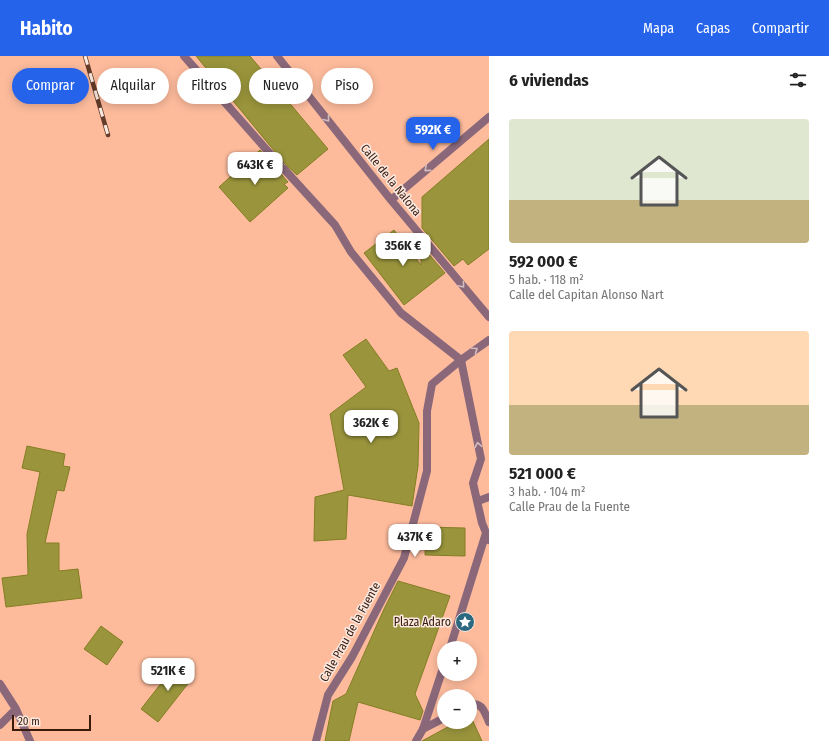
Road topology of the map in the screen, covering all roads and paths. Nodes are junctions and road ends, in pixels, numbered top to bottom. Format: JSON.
{"nodes":[{"id":1,"x":184,"y":56,"type":"edge"},
{"id":2,"x":277,"y":56,"type":"edge"},
{"id":3,"x":489,"y":117,"type":"edge"},
{"id":4,"x":391,"y":200,"type":"junction"},
{"id":5,"x":489,"y":317,"type":"edge"},
{"id":6,"x":489,"y":340,"type":"edge"},
{"id":7,"x":461,"y":360,"type":"junction"},
{"id":8,"x":489,"y":498,"type":"edge"},
{"id":9,"x":478,"y":501,"type":"junction"},
{"id":10,"x":488,"y":537,"type":"edge"},
{"id":11,"x":452,"y":641,"type":"edge"},
{"id":12,"x":439,"y":681,"type":"edge"},
{"id":13,"x":0,"y":684,"type":"edge"},
{"id":14,"x":477,"y":704,"type":"edge"},
{"id":15,"x":16,"y":709,"type":"junction"},
{"id":16,"x":437,"y":722,"type":"edge"},
{"id":17,"x":489,"y":722,"type":"edge"},
{"id":18,"x":0,"y":724,"type":"edge"},
{"id":19,"x":423,"y":729,"type":"junction"},
{"id":20,"x":30,"y":741,"type":"edge"},
{"id":21,"x":316,"y":741,"type":"edge"},
{"id":22,"x":416,"y":741,"type":"edge"}],
"edges":[{"from":1,"to":7,"type":"street"},
{"from":2,"to":4,"type":"street","name":"Calle de la Nalona","one_way":true},
{"from":3,"to":4,"type":"street","one_way":true},
{"from":4,"to":5,"type":"street","name":"Calle de la Nalona","one_way":true},
{"from":7,"to":6,"type":"street","name":"Calle Prau de la Fuente","one_way":true},
{"from":9,"to":7,"type":"street","one_way":true},
{"from":7,"to":21,"type":"street","name":"Calle Prau de la Fuente"},
{"from":8,"to":9,"type":"street"},
{"from":9,"to":10,"type":"street"},
{"from":10,"to":11,"type":"street"},
{"from":12,"to":19,"type":"street"},
{"from":13,"to":15,"type":"street"},
{"from":14,"to":17,"type":"street"},
{"from":15,"to":18,"type":"street"},
{"from":15,"to":20,"type":"street"},
{"from":16,"to":19,"type":"street"},
{"from":19,"to":22,"type":"street"}]}
